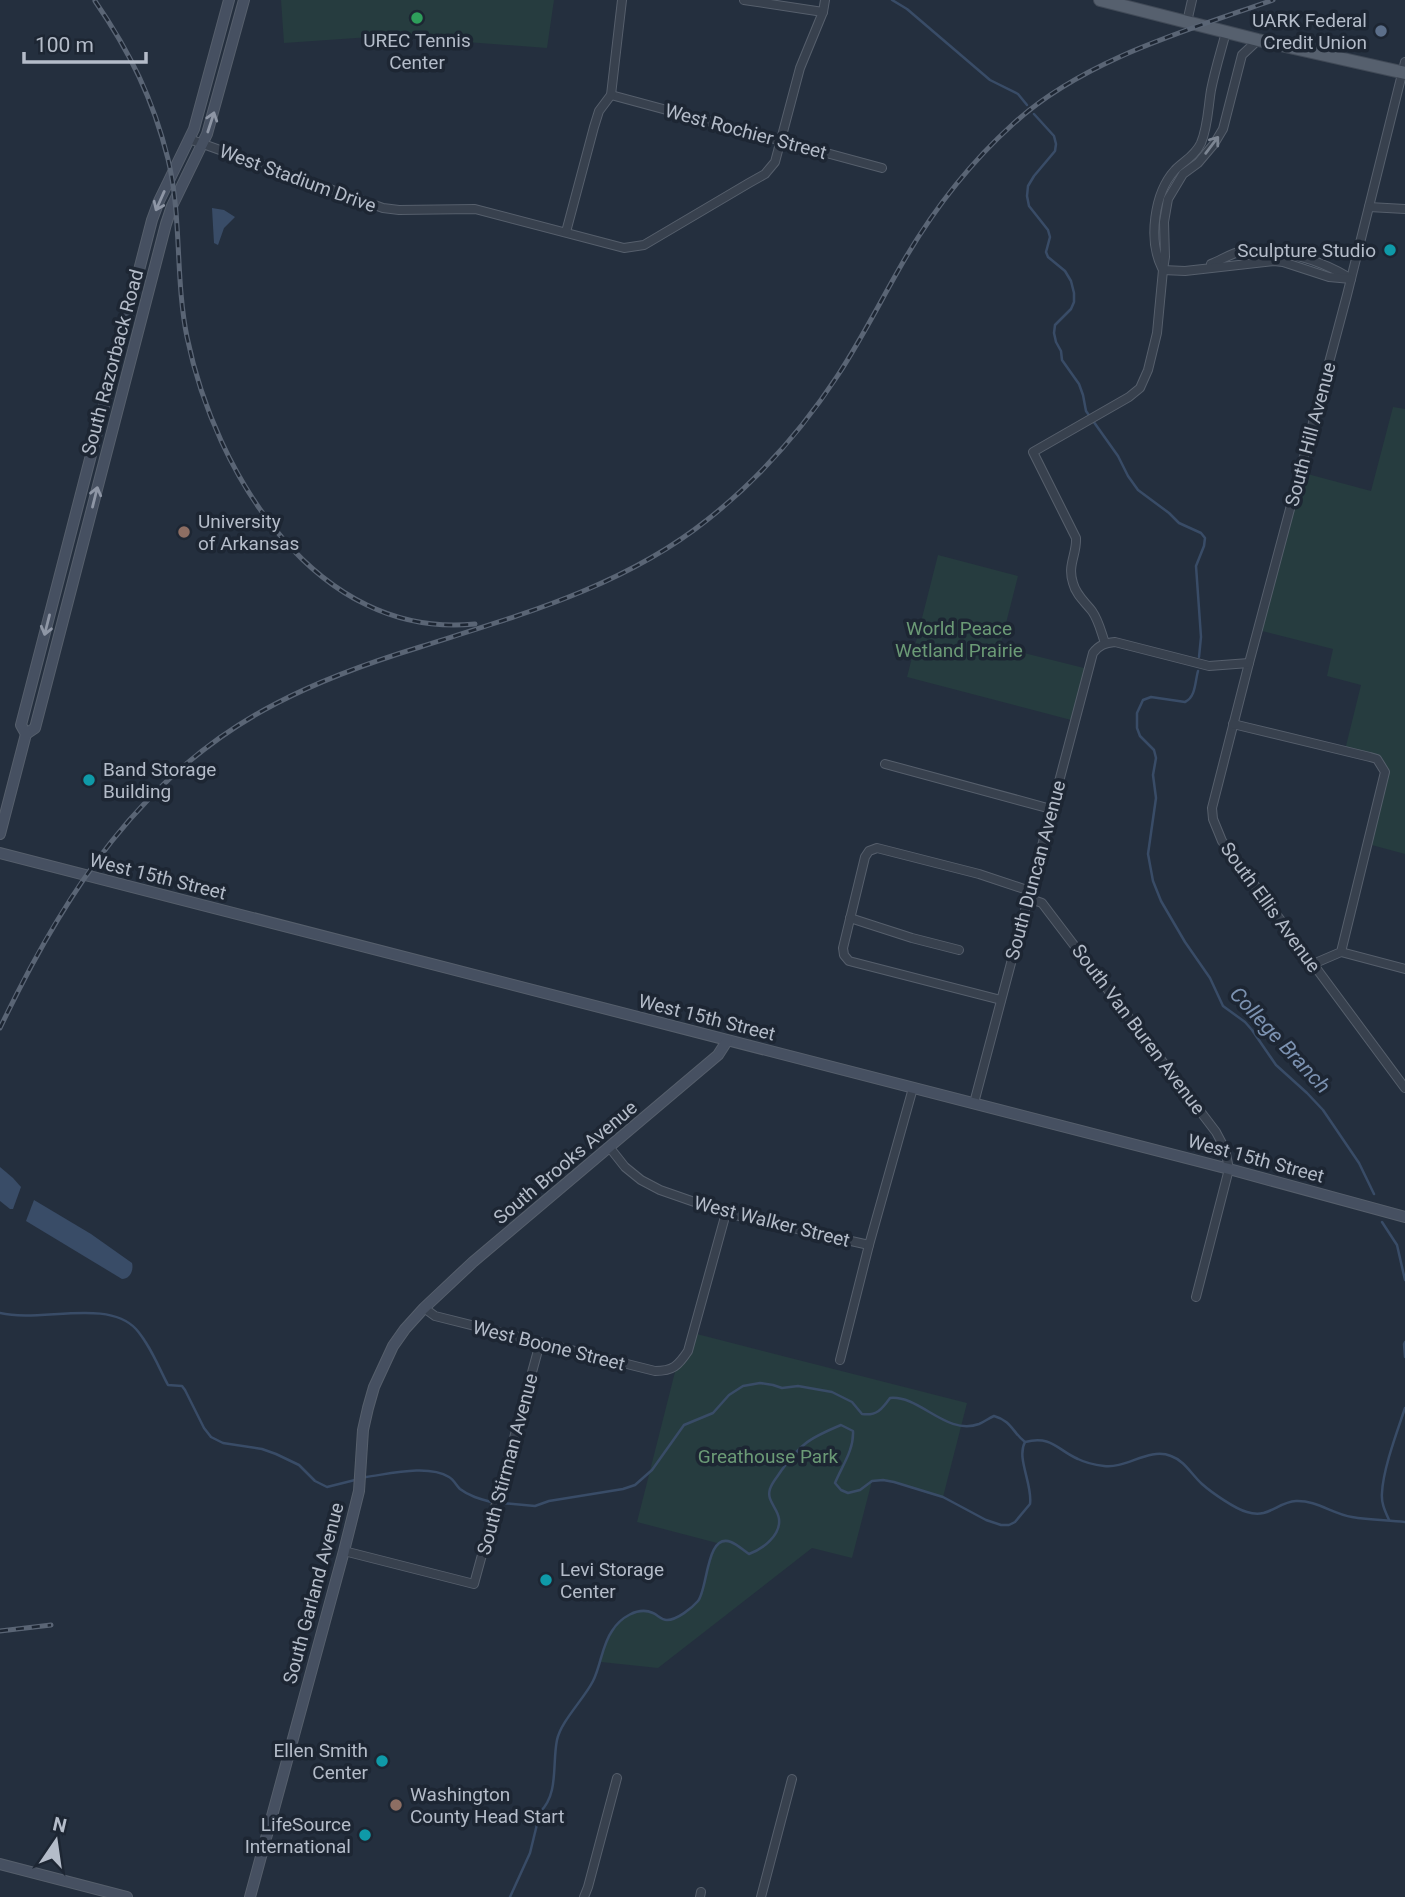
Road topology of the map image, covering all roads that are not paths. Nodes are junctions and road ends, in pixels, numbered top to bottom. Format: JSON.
{"nodes":[{"id":1,"x":229,"y":0,"type":"edge"},
{"id":2,"x":244,"y":0,"type":"edge"},
{"id":3,"x":622,"y":0,"type":"edge"},
{"id":4,"x":744,"y":0,"type":"edge"},
{"id":5,"x":825,"y":0,"type":"edge"},
{"id":6,"x":1100,"y":0,"type":"edge"},
{"id":7,"x":1192,"y":0,"type":"edge"},
{"id":8,"x":1116,"y":2,"type":"edge"},
{"id":9,"x":823,"y":12,"type":"junction"},
{"id":10,"x":1187,"y":22,"type":"junction"},
{"id":11,"x":1226,"y":32,"type":"junction"},
{"id":12,"x":1258,"y":40,"type":"junction"},
{"id":13,"x":1404,"y":69,"type":"edge"},
{"id":14,"x":611,"y":95,"type":"junction"},
{"id":15,"x":189,"y":139,"type":"junction"},
{"id":16,"x":781,"y":141,"type":"junction"},
{"id":17,"x":202,"y":144,"type":"junction"},
{"id":18,"x":881,"y":168,"type":"dead end"},
{"id":19,"x":1369,"y":207,"type":"junction"},
{"id":20,"x":1405,"y":209,"type":"edge"},
{"id":21,"x":566,"y":232,"type":"junction"},
{"id":22,"x":1163,"y":270,"type":"junction"},
{"id":23,"x":1351,"y":279,"type":"junction"},
{"id":24,"x":1105,"y":643,"type":"junction"},
{"id":25,"x":1249,"y":663,"type":"junction"},
{"id":26,"x":1233,"y":724,"type":"junction"},
{"id":27,"x":26,"y":734,"type":"junction"},
{"id":28,"x":885,"y":764,"type":"dead end"},
{"id":29,"x":1051,"y":809,"type":"junction"},
{"id":30,"x":0,"y":834,"type":"edge"},
{"id":31,"x":0,"y":853,"type":"edge"},
{"id":32,"x":1029,"y":894,"type":"junction"},
{"id":33,"x":850,"y":918,"type":"junction"},
{"id":34,"x":959,"y":950,"type":"dead end"},
{"id":35,"x":1341,"y":953,"type":"junction"},
{"id":36,"x":1313,"y":964,"type":"junction"},
{"id":37,"x":1405,"y":969,"type":"edge"},
{"id":38,"x":1001,"y":1000,"type":"junction"},
{"id":39,"x":727,"y":1041,"type":"junction"},
{"id":40,"x":912,"y":1087,"type":"junction"},
{"id":41,"x":1405,"y":1088,"type":"edge"},
{"id":42,"x":974,"y":1103,"type":"junction"},
{"id":43,"x":610,"y":1148,"type":"junction"},
{"id":44,"x":1228,"y":1169,"type":"junction"},
{"id":45,"x":726,"y":1213,"type":"junction"},
{"id":46,"x":1405,"y":1216,"type":"edge"},
{"id":47,"x":869,"y":1245,"type":"junction"},
{"id":48,"x":1196,"y":1297,"type":"dead end"},
{"id":49,"x":424,"y":1308,"type":"junction"},
{"id":50,"x":540,"y":1343,"type":"junction"},
{"id":51,"x":840,"y":1360,"type":"dead end"},
{"id":52,"x":344,"y":1551,"type":"junction"},
{"id":53,"x":617,"y":1777,"type":"dead end"},
{"id":54,"x":793,"y":1779,"type":"dead end"},
{"id":55,"x":0,"y":1864,"type":"edge"},
{"id":56,"x":127,"y":1897,"type":"edge"},
{"id":57,"x":250,"y":1897,"type":"edge"},
{"id":58,"x":584,"y":1897,"type":"edge"},
{"id":59,"x":761,"y":1897,"type":"edge"}],
"edges":[{"from":1,"to":15,"type":"main road","name":"South Razorback Road"},
{"from":17,"to":2,"type":"main road","name":"South Razorback Road","one_way":true},
{"from":3,"to":14,"type":"street"},
{"from":4,"to":9,"type":"street"},
{"from":5,"to":9,"type":"street","name":"West Stadium Drive"},
{"from":6,"to":8,"type":"main road"},
{"from":7,"to":10,"type":"street"},
{"from":8,"to":10,"type":"main road"},
{"from":9,"to":16,"type":"street","name":"West Stadium Drive"},
{"from":10,"to":11,"type":"main road"},
{"from":11,"to":12,"type":"main road"},
{"from":11,"to":22,"type":"street"},
{"from":12,"to":13,"type":"main road"},
{"from":22,"to":12,"type":"street","one_way":true},
{"from":13,"to":19,"type":"street","name":"South Hill Avenue"},
{"from":14,"to":16,"type":"street","name":"West Rochier Street"},
{"from":14,"to":21,"type":"street"},
{"from":15,"to":17,"type":"street","name":"West Stadium Drive"},
{"from":15,"to":27,"type":"main road","name":"South Razorback Road","one_way":true},
{"from":16,"to":18,"type":"street","name":"West Rochier Street"},
{"from":16,"to":21,"type":"street","name":"West Stadium Drive"},
{"from":17,"to":21,"type":"street","name":"West Stadium Drive"},
{"from":27,"to":17,"type":"main road","name":"South Razorback Road","one_way":true},
{"from":19,"to":20,"type":"street"},
{"from":19,"to":23,"type":"street","name":"South Hill Avenue"},
{"from":22,"to":23,"type":"street"},
{"from":22,"to":24,"type":"street"},
{"from":23,"to":25,"type":"street","name":"South Hill Avenue"},
{"from":24,"to":25,"type":"street"},
{"from":24,"to":29,"type":"street","name":"South Duncan Avenue"},
{"from":25,"to":26,"type":"street","name":"South Ellis Avenue"},
{"from":26,"to":35,"type":"street"},
{"from":26,"to":36,"type":"street","name":"South Ellis Avenue"},
{"from":27,"to":30,"type":"main road","name":"South Razorback Road"},
{"from":28,"to":29,"type":"street"},
{"from":29,"to":32,"type":"street","name":"South Duncan Avenue"},
{"from":31,"to":39,"type":"main road","name":"West 15th Street"},
{"from":32,"to":33,"type":"street"},
{"from":32,"to":38,"type":"street","name":"South Duncan Avenue"},
{"from":32,"to":44,"type":"street","name":"South Van Buren Avenue"},
{"from":33,"to":34,"type":"street"},
{"from":33,"to":38,"type":"street"},
{"from":35,"to":36,"type":"street"},
{"from":35,"to":37,"type":"street"},
{"from":36,"to":41,"type":"street","name":"South Ellis Avenue"},
{"from":38,"to":42,"type":"street","name":"South Duncan Avenue"},
{"from":39,"to":40,"type":"main road","name":"West 15th Street"},
{"from":39,"to":43,"type":"main road","name":"South Brooks Avenue"},
{"from":40,"to":42,"type":"main road","name":"West 15th Street"},
{"from":40,"to":47,"type":"street"},
{"from":42,"to":44,"type":"main road","name":"West 15th Street"},
{"from":43,"to":45,"type":"street","name":"West Walker Street"},
{"from":43,"to":49,"type":"main road","name":"South Brooks Avenue"},
{"from":44,"to":46,"type":"main road","name":"West 15th Street"},
{"from":44,"to":48,"type":"street"},
{"from":45,"to":47,"type":"street","name":"West Walker Street"},
{"from":45,"to":50,"type":"street","name":"West Boone Street"},
{"from":47,"to":51,"type":"street"},
{"from":49,"to":50,"type":"street","name":"West Boone Street"},
{"from":49,"to":52,"type":"main road","name":"South Garland Avenue"},
{"from":50,"to":52,"type":"street","name":"South Stirman Avenue"},
{"from":52,"to":57,"type":"main road","name":"South Garland Avenue"},
{"from":53,"to":58,"type":"street"},
{"from":54,"to":59,"type":"street"},
{"from":55,"to":56,"type":"main road"}]}
